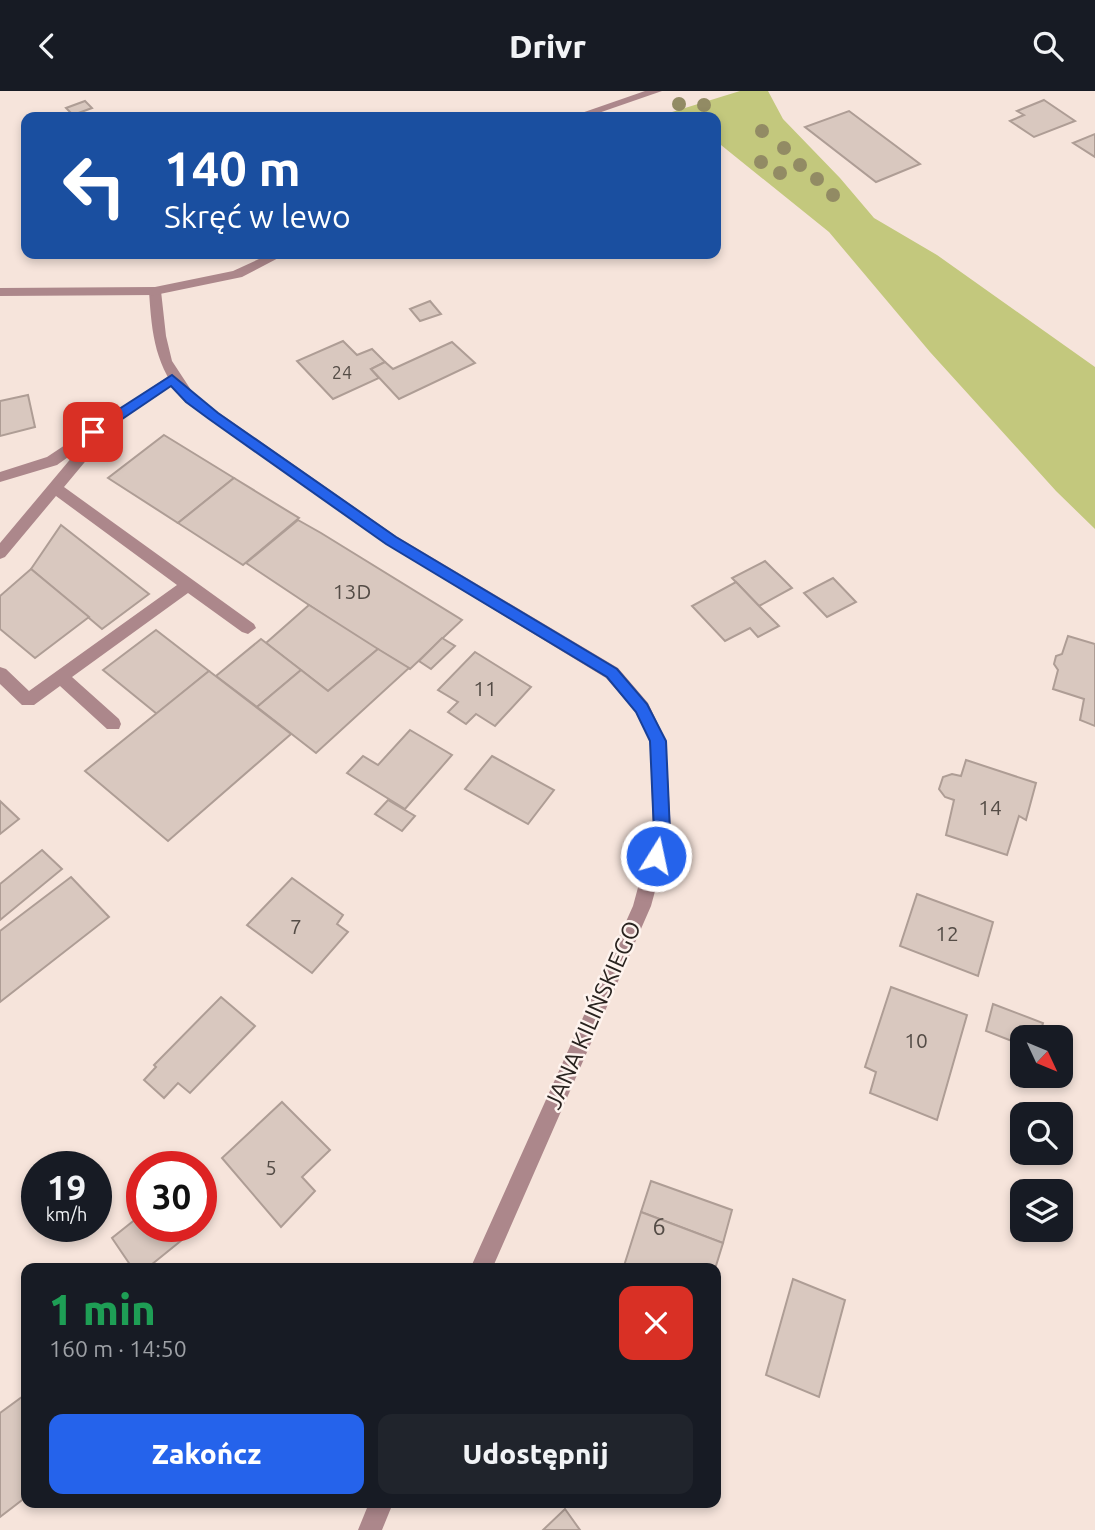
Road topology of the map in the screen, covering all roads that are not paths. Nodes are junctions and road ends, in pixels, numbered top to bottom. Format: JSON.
{"nodes":[{"id":1,"x":656,"y":91,"type":"edge"},
{"id":2,"x":591,"y":112,"type":"edge"},
{"id":3,"x":269,"y":259,"type":"edge"},
{"id":4,"x":155,"y":291,"type":"junction"},
{"id":5,"x":0,"y":292,"type":"edge"},
{"id":6,"x":172,"y":379,"type":"junction"},
{"id":7,"x":113,"y":419,"type":"junction"},
{"id":8,"x":0,"y":477,"type":"edge"},
{"id":9,"x":55,"y":488,"type":"junction"},
{"id":10,"x":0,"y":553,"type":"edge"},
{"id":11,"x":188,"y":585,"type":"junction"},
{"id":12,"x":248,"y":628,"type":"dead end"},
{"id":13,"x":0,"y":674,"type":"edge"},
{"id":14,"x":60,"y":676,"type":"junction"},
{"id":15,"x":113,"y":724,"type":"dead end"},
{"id":16,"x":484,"y":1263,"type":"edge"},
{"id":17,"x":379,"y":1508,"type":"edge"},
{"id":18,"x":370,"y":1530,"type":"edge"}],
"edges":[{"from":1,"to":2,"type":"street"},
{"from":3,"to":4,"type":"street"},
{"from":4,"to":5,"type":"street"},
{"from":4,"to":6,"type":"street","name":"JANA KILIŃSKIEGO"},
{"from":6,"to":7,"type":"street"},
{"from":6,"to":16,"type":"street","name":"JANA KILIŃSKIEGO"},
{"from":7,"to":8,"type":"street"},
{"from":7,"to":9,"type":"street"},
{"from":9,"to":10,"type":"street"},
{"from":9,"to":11,"type":"street"},
{"from":11,"to":12,"type":"street"},
{"from":11,"to":14,"type":"street"},
{"from":13,"to":14,"type":"street"},
{"from":14,"to":15,"type":"street"},
{"from":17,"to":18,"type":"street"}]}
